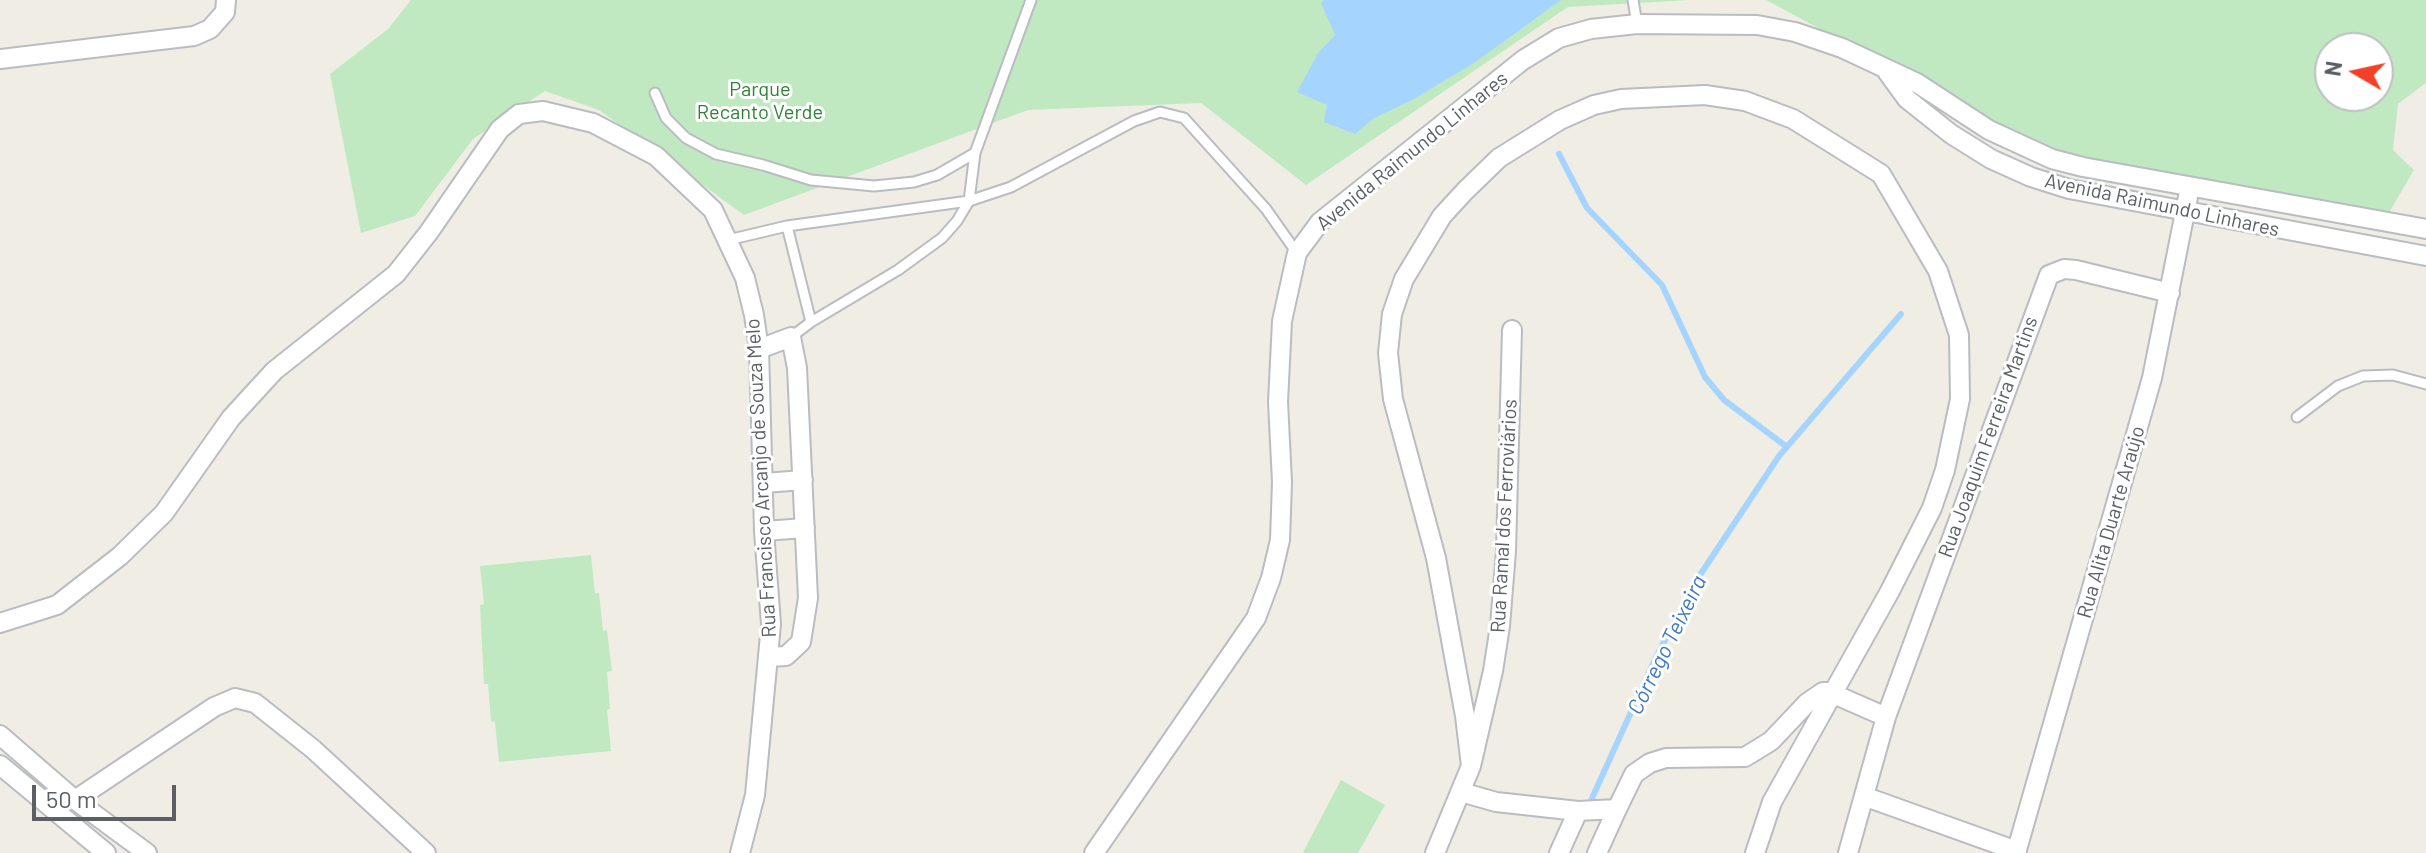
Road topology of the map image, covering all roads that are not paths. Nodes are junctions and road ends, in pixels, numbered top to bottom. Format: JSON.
{"nodes":[{"id":1,"x":226,"y":0,"type":"edge"},
{"id":2,"x":1031,"y":0,"type":"edge"},
{"id":3,"x":1633,"y":0,"type":"edge"},
{"id":4,"x":1637,"y":24,"type":"junction"},
{"id":5,"x":0,"y":59,"type":"edge"},
{"id":6,"x":1886,"y":70,"type":"junction"},
{"id":7,"x":655,"y":93,"type":"dead end"},
{"id":8,"x":975,"y":153,"type":"junction"},
{"id":9,"x":2190,"y":187,"type":"junction"},
{"id":10,"x":969,"y":201,"type":"junction"},
{"id":11,"x":2186,"y":212,"type":"junction"},
{"id":12,"x":787,"y":226,"type":"junction"},
{"id":13,"x":2426,"y":229,"type":"edge"},
{"id":14,"x":728,"y":240,"type":"junction"},
{"id":15,"x":1297,"y":253,"type":"junction"},
{"id":16,"x":2426,"y":256,"type":"edge"},
{"id":17,"x":2170,"y":293,"type":"junction"},
{"id":18,"x":811,"y":322,"type":"junction"},
{"id":19,"x":1512,"y":330,"type":"dead end"},
{"id":20,"x":791,"y":337,"type":"junction"},
{"id":21,"x":759,"y":349,"type":"junction"},
{"id":22,"x":2426,"y":384,"type":"edge"},
{"id":23,"x":2297,"y":417,"type":"dead end"},
{"id":24,"x":803,"y":480,"type":"junction"},
{"id":25,"x":764,"y":483,"type":"junction"},
{"id":26,"x":805,"y":528,"type":"junction"},
{"id":27,"x":764,"y":531,"type":"junction"},
{"id":28,"x":0,"y":623,"type":"edge"},
{"id":29,"x":770,"y":657,"type":"junction"},
{"id":30,"x":1831,"y":693,"type":"junction"},
{"id":31,"x":1886,"y":717,"type":"junction"},
{"id":32,"x":0,"y":735,"type":"edge"},
{"id":33,"x":0,"y":765,"type":"edge"},
{"id":34,"x":1471,"y":766,"type":"junction"},
{"id":35,"x":1461,"y":792,"type":"junction"},
{"id":36,"x":1866,"y":797,"type":"junction"},
{"id":37,"x":75,"y":800,"type":"junction"},
{"id":38,"x":1617,"y":809,"type":"junction"},
{"id":39,"x":1578,"y":811,"type":"junction"},
{"id":40,"x":1438,"y":845,"type":"edge"},
{"id":41,"x":2017,"y":852,"type":"edge"},
{"id":42,"x":106,"y":853,"type":"edge"},
{"id":43,"x":147,"y":853,"type":"edge"},
{"id":44,"x":426,"y":853,"type":"edge"},
{"id":45,"x":740,"y":853,"type":"edge"},
{"id":46,"x":1094,"y":853,"type":"edge"},
{"id":47,"x":1559,"y":853,"type":"edge"},
{"id":48,"x":1597,"y":853,"type":"edge"},
{"id":49,"x":1755,"y":853,"type":"edge"},
{"id":50,"x":1848,"y":853,"type":"edge"}],
"edges":[{"from":1,"to":5,"type":"street"},
{"from":2,"to":8,"type":"lane"},
{"from":3,"to":4,"type":"lane"},
{"from":4,"to":6,"type":"street","name":"Avenida Raimundo Linhares"},
{"from":4,"to":15,"type":"street","name":"Avenida Raimundo Linhares"},
{"from":6,"to":9,"type":"street","name":"Avenida Raimundo Linhares"},
{"from":6,"to":11,"type":"street","name":"Avenida Raimundo Linhares"},
{"from":7,"to":8,"type":"lane"},
{"from":8,"to":10,"type":"lane"},
{"from":9,"to":11,"type":"street","name":"Rua Alita Duarte Araújo"},
{"from":9,"to":13,"type":"street","name":"Avenida Raimundo Linhares"},
{"from":10,"to":12,"type":"lane"},
{"from":10,"to":15,"type":"lane"},
{"from":10,"to":18,"type":"lane"},
{"from":11,"to":16,"type":"street","name":"Avenida Raimundo Linhares"},
{"from":11,"to":17,"type":"street","name":"Rua Alita Duarte Araújo"},
{"from":12,"to":14,"type":"lane"},
{"from":12,"to":18,"type":"lane"},
{"from":14,"to":21,"type":"street","name":"Rua Francisco Arcanjo de Souza Melo"},
{"from":14,"to":28,"type":"street","name":"Rua Francisco Arcanjo de Souza Melo"},
{"from":15,"to":46,"type":"street","name":"Avenida Raimundo Linhares"},
{"from":17,"to":31,"type":"street","name":"Rua Joaquim Ferreira Martins"},
{"from":17,"to":41,"type":"street","name":"Rua Alita Duarte Araújo"},
{"from":18,"to":20,"type":"lane"},
{"from":19,"to":34,"type":"street","name":"Rua Ramal dos Ferroviários"},
{"from":20,"to":21,"type":"street"},
{"from":20,"to":24,"type":"street"},
{"from":21,"to":25,"type":"street","name":"Rua Francisco Arcanjo de Souza Melo"},
{"from":22,"to":23,"type":"lane"},
{"from":24,"to":25,"type":"street"},
{"from":24,"to":26,"type":"street"},
{"from":25,"to":27,"type":"street","name":"Rua Francisco Arcanjo de Souza Melo"},
{"from":26,"to":27,"type":"street"},
{"from":26,"to":29,"type":"street"},
{"from":27,"to":29,"type":"street","name":"Rua Francisco Arcanjo de Souza Melo"},
{"from":29,"to":45,"type":"street","name":"Rua Francisco Arcanjo de Souza Melo"},
{"from":30,"to":31,"type":"street"},
{"from":30,"to":34,"type":"street"},
{"from":30,"to":38,"type":"street"},
{"from":30,"to":49,"type":"street"},
{"from":31,"to":36,"type":"street","name":"Rua Joaquim Ferreira Martins"},
{"from":32,"to":37,"type":"street"},
{"from":33,"to":42,"type":"street"},
{"from":34,"to":35,"type":"street","name":"Rua Ramal dos Ferroviários"},
{"from":35,"to":39,"type":"street"},
{"from":35,"to":40,"type":"street","name":"Rua Ramal dos Ferroviários"},
{"from":36,"to":41,"type":"street"},
{"from":36,"to":50,"type":"street","name":"Rua Joaquim Ferreira Martins"},
{"from":37,"to":43,"type":"street"},
{"from":37,"to":44,"type":"street"},
{"from":38,"to":39,"type":"street"},
{"from":38,"to":48,"type":"street"},
{"from":39,"to":47,"type":"street"}]}
